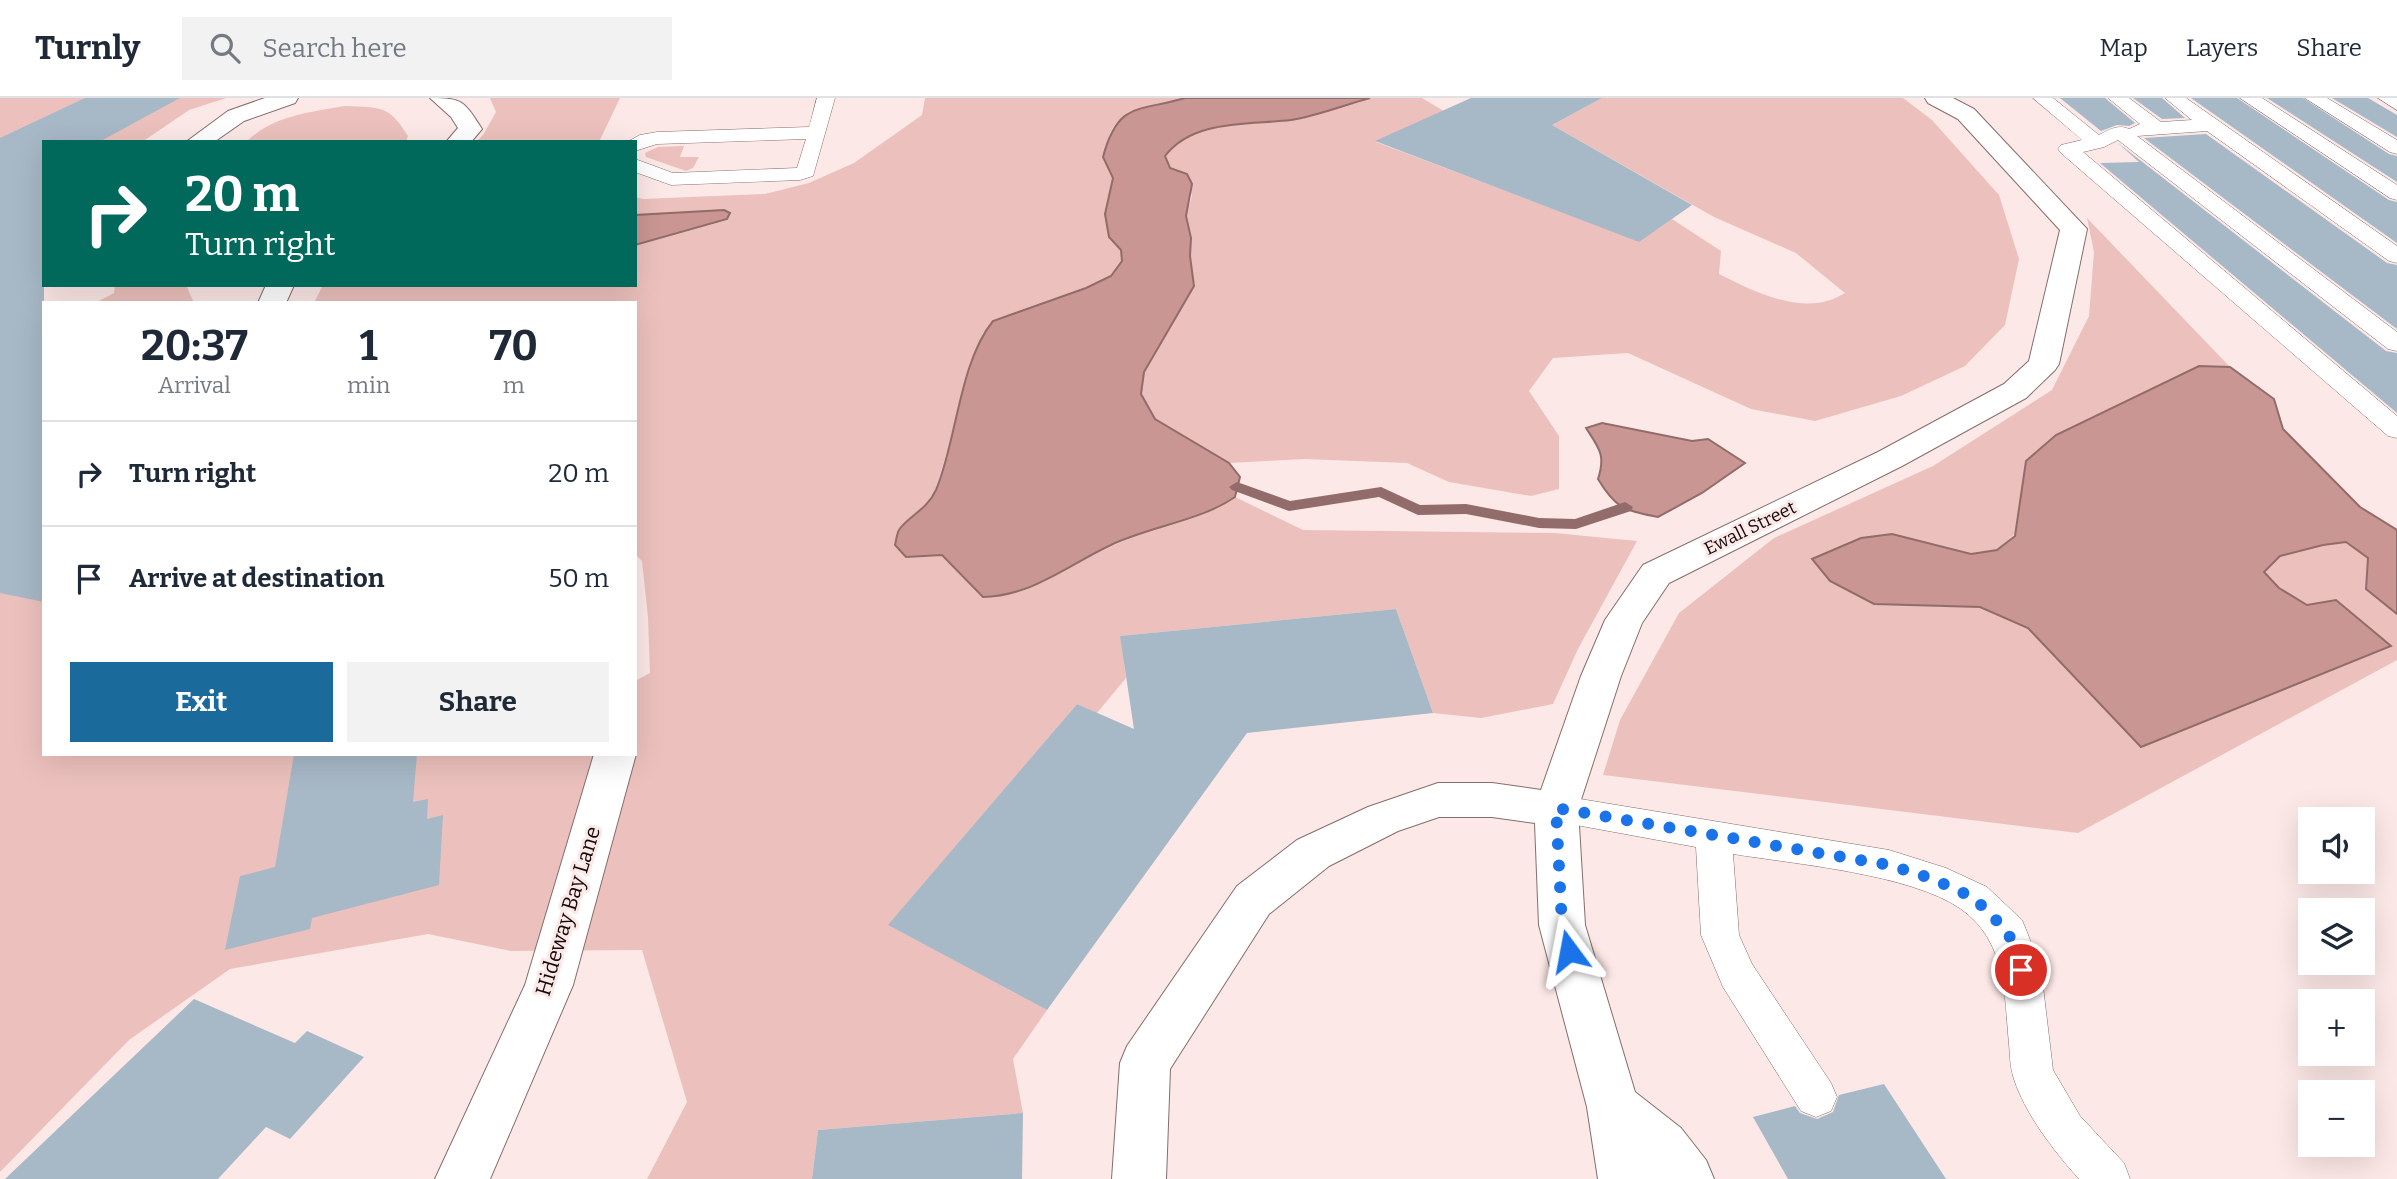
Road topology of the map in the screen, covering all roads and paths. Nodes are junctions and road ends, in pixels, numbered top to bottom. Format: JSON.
{"nodes":[{"id":1,"x":287,"y":98,"type":"edge"},
{"id":2,"x":441,"y":98,"type":"edge"},
{"id":3,"x":826,"y":98,"type":"edge"},
{"id":4,"x":1936,"y":98,"type":"edge"},
{"id":5,"x":2042,"y":98,"type":"edge"},
{"id":6,"x":2117,"y":98,"type":"edge"},
{"id":7,"x":2174,"y":98,"type":"edge"},
{"id":8,"x":2249,"y":98,"type":"edge"},
{"id":9,"x":2314,"y":98,"type":"edge"},
{"id":10,"x":2387,"y":98,"type":"edge"},
{"id":11,"x":2397,"y":104,"type":"edge"},
{"id":12,"x":2211,"y":125,"type":"junction"},
{"id":13,"x":2157,"y":128,"type":"junction"},
{"id":14,"x":2120,"y":132,"type":"junction"},
{"id":15,"x":817,"y":133,"type":"junction"},
{"id":16,"x":201,"y":140,"type":"edge"},
{"id":17,"x":460,"y":140,"type":"edge"},
{"id":18,"x":2097,"y":143,"type":"junction"},
{"id":19,"x":638,"y":144,"type":"edge"},
{"id":20,"x":2397,"y":148,"type":"edge"},
{"id":21,"x":637,"y":166,"type":"edge"},
{"id":22,"x":2397,"y":194,"type":"edge"},
{"id":23,"x":2397,"y":256,"type":"edge"},
{"id":24,"x":2397,"y":344,"type":"edge"},
{"id":25,"x":2397,"y":430,"type":"edge"},
{"id":26,"x":614,"y":756,"type":"edge"},
{"id":27,"x":1556,"y":808,"type":"junction"},
{"id":28,"x":1714,"y":835,"type":"junction"},
{"id":29,"x":1816,"y":1097,"type":"dead end"},
{"id":30,"x":1613,"y":1107,"type":"junction"},
{"id":31,"x":462,"y":1179,"type":"edge"},
{"id":32,"x":1139,"y":1179,"type":"edge"},
{"id":33,"x":1625,"y":1179,"type":"edge"},
{"id":34,"x":1687,"y":1179,"type":"edge"},
{"id":35,"x":2108,"y":1179,"type":"edge"}],
"edges":[{"from":1,"to":16,"type":"street"},
{"from":2,"to":17,"type":"street"},
{"from":3,"to":15,"type":"lane"},
{"from":4,"to":27,"type":"street","name":"Ewall Street"},
{"from":5,"to":18,"type":"lane"},
{"from":6,"to":13,"type":"lane"},
{"from":7,"to":12,"type":"lane"},
{"from":8,"to":22,"type":"lane"},
{"from":9,"to":20,"type":"lane"},
{"from":10,"to":11,"type":"lane"},
{"from":12,"to":13,"type":"lane"},
{"from":12,"to":23,"type":"lane"},
{"from":13,"to":14,"type":"lane"},
{"from":14,"to":18,"type":"lane"},
{"from":14,"to":24,"type":"lane"},
{"from":15,"to":19,"type":"lane"},
{"from":15,"to":21,"type":"lane"},
{"from":18,"to":25,"type":"lane"},
{"from":26,"to":31,"type":"street","name":"Hideway Bay Lane"},
{"from":27,"to":28,"type":"lane"},
{"from":27,"to":30,"type":"street","name":"Ewall Street"},
{"from":27,"to":32,"type":"street"},
{"from":28,"to":29,"type":"lane"},
{"from":28,"to":35,"type":"lane"},
{"from":30,"to":33,"type":"street","name":"Ewall Street"},
{"from":30,"to":34,"type":"street"}]}
